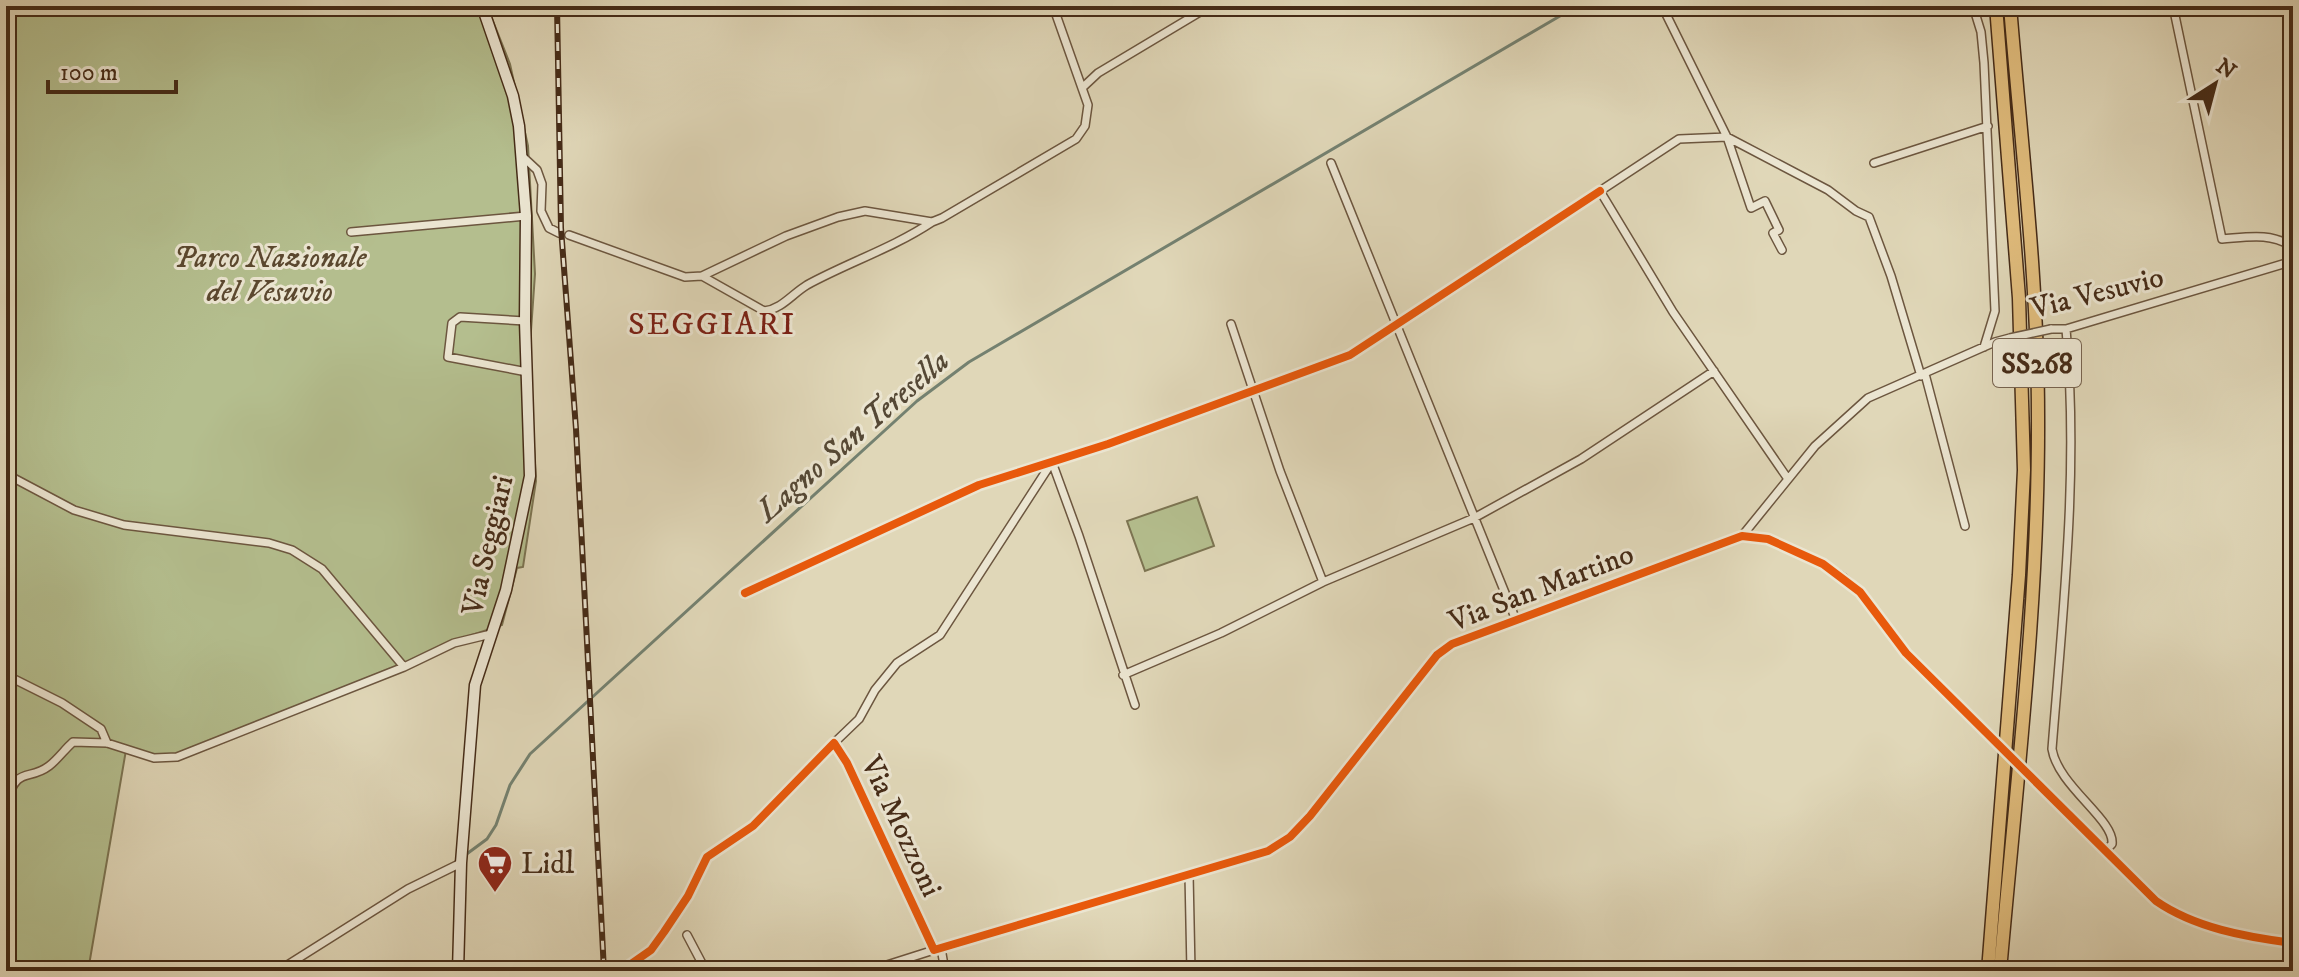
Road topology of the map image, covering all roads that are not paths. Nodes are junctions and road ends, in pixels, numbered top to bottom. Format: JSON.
{"nodes":[{"id":1,"x":482,"y":6,"type":"edge"},
{"id":2,"x":1053,"y":6,"type":"edge"},
{"id":3,"x":1210,"y":6,"type":"edge"},
{"id":4,"x":1662,"y":6,"type":"edge"},
{"id":5,"x":1973,"y":6,"type":"edge"},
{"id":6,"x":1996,"y":6,"type":"edge"},
{"id":7,"x":2010,"y":6,"type":"edge"},
{"id":8,"x":2173,"y":6,"type":"edge"},
{"id":9,"x":1082,"y":88,"type":"junction"},
{"id":10,"x":1988,"y":126,"type":"junction"},
{"id":11,"x":1727,"y":137,"type":"junction"},
{"id":12,"x":522,"y":156,"type":"junction"},
{"id":13,"x":1331,"y":163,"type":"dead end"},
{"id":14,"x":1874,"y":163,"type":"dead end"},
{"id":15,"x":524,"y":187,"type":"junction"},
{"id":16,"x":1600,"y":191,"type":"junction"},
{"id":17,"x":540,"y":196,"type":"junction"},
{"id":18,"x":526,"y":216,"type":"junction"},
{"id":19,"x":932,"y":222,"type":"junction"},
{"id":20,"x":351,"y":232,"type":"dead end"},
{"id":21,"x":559,"y":233,"type":"dead end"},
{"id":22,"x":569,"y":235,"type":"dead end"},
{"id":23,"x":2293,"y":247,"type":"edge"},
{"id":24,"x":1782,"y":250,"type":"dead end"},
{"id":25,"x":2293,"y":261,"type":"edge"},
{"id":26,"x":702,"y":276,"type":"junction"},
{"id":27,"x":525,"y":321,"type":"junction"},
{"id":28,"x":1231,"y":324,"type":"dead end"},
{"id":29,"x":1395,"y":324,"type":"junction"},
{"id":30,"x":2066,"y":329,"type":"junction"},
{"id":31,"x":1984,"y":347,"type":"junction"},
{"id":32,"x":1714,"y":371,"type":"junction"},
{"id":33,"x":527,"y":372,"type":"junction"},
{"id":34,"x":1923,"y":375,"type":"junction"},
{"id":35,"x":1254,"y":392,"type":"junction"},
{"id":36,"x":1052,"y":462,"type":"junction"},
{"id":37,"x":6,"y":474,"type":"edge"},
{"id":38,"x":1788,"y":479,"type":"junction"},
{"id":39,"x":1474,"y":518,"type":"junction"},
{"id":40,"x":1965,"y":526,"type":"dead end"},
{"id":41,"x":1742,"y":536,"type":"junction"},
{"id":42,"x":1323,"y":582,"type":"junction"},
{"id":43,"x":745,"y":593,"type":"dead end"},
{"id":44,"x":1516,"y":620,"type":"junction"},
{"id":45,"x":491,"y":634,"type":"junction"},
{"id":46,"x":404,"y":667,"type":"junction"},
{"id":47,"x":6,"y":675,"type":"edge"},
{"id":48,"x":1123,"y":675,"type":"junction"},
{"id":49,"x":1135,"y":705,"type":"dead end"},
{"id":50,"x":107,"y":743,"type":"junction"},
{"id":51,"x":834,"y":743,"type":"junction"},
{"id":52,"x":6,"y":803,"type":"edge"},
{"id":53,"x":2105,"y":851,"type":"junction"},
{"id":54,"x":461,"y":863,"type":"junction"},
{"id":55,"x":1189,"y":874,"type":"junction"},
{"id":56,"x":687,"y":935,"type":"dead end"},
{"id":57,"x":2290,"y":943,"type":"edge"},
{"id":58,"x":938,"y":949,"type":"junction"},
{"id":59,"x":2293,"y":970,"type":"edge"},
{"id":60,"x":278,"y":971,"type":"edge"},
{"id":61,"x":458,"y":971,"type":"edge"},
{"id":62,"x":621,"y":971,"type":"edge"},
{"id":63,"x":706,"y":971,"type":"edge"},
{"id":64,"x":868,"y":971,"type":"edge"},
{"id":65,"x":945,"y":971,"type":"edge"},
{"id":66,"x":1191,"y":971,"type":"edge"},
{"id":67,"x":1986,"y":971,"type":"edge"},
{"id":68,"x":2000,"y":971,"type":"edge"}],
"edges":[{"from":1,"to":12,"type":"main road","name":"Via Seggiari"},
{"from":2,"to":9,"type":"street"},
{"from":3,"to":9,"type":"street"},
{"from":4,"to":11,"type":"street"},
{"from":5,"to":10,"type":"street"},
{"from":6,"to":67,"type":"highway","number":"SS268"},
{"from":7,"to":68,"type":"highway","number":"SS268"},
{"from":8,"to":23,"type":"street"},
{"from":9,"to":19,"type":"street"},
{"from":10,"to":14,"type":"street"},
{"from":10,"to":31,"type":"street"},
{"from":11,"to":16,"type":"street"},
{"from":11,"to":24,"type":"street"},
{"from":11,"to":34,"type":"street"},
{"from":12,"to":15,"type":"main road","name":"Via Seggiari"},
{"from":12,"to":17,"type":"street"},
{"from":13,"to":29,"type":"street"},
{"from":15,"to":17,"type":"street"},
{"from":15,"to":18,"type":"main road","name":"Via Seggiari"},
{"from":16,"to":29,"type":"street"},
{"from":16,"to":32,"type":"street"},
{"from":17,"to":21,"type":"street"},
{"from":18,"to":20,"type":"street"},
{"from":18,"to":27,"type":"main road","name":"Via Seggiari"},
{"from":19,"to":26,"type":"street"},
{"from":19,"to":26,"type":"street"},
{"from":22,"to":26,"type":"street"},
{"from":25,"to":30,"type":"street","name":"Via Vesuvio"},
{"from":27,"to":33,"type":"main road","name":"Via Seggiari"},
{"from":27,"to":33,"type":"street"},
{"from":28,"to":35,"type":"street"},
{"from":29,"to":35,"type":"street"},
{"from":29,"to":39,"type":"street"},
{"from":30,"to":31,"type":"street","name":"Via Vesuvio","bridge":true},
{"from":30,"to":53,"type":"street"},
{"from":31,"to":34,"type":"street","name":"Via Vesuvio"},
{"from":32,"to":38,"type":"street"},
{"from":32,"to":39,"type":"street"},
{"from":33,"to":45,"type":"main road","name":"Via Seggiari"},
{"from":34,"to":38,"type":"street","name":"Via Vesuvio"},
{"from":34,"to":40,"type":"street"},
{"from":35,"to":36,"type":"street"},
{"from":35,"to":42,"type":"street"},
{"from":36,"to":43,"type":"street"},
{"from":36,"to":48,"type":"street"},
{"from":36,"to":51,"type":"street"},
{"from":37,"to":46,"type":"street"},
{"from":38,"to":41,"type":"street","name":"Via Vesuvio"},
{"from":39,"to":42,"type":"street"},
{"from":39,"to":44,"type":"street"},
{"from":41,"to":44,"type":"street","name":"Via San Martino"},
{"from":41,"to":53,"type":"street","bridge":true},
{"from":42,"to":48,"type":"street"},
{"from":44,"to":55,"type":"street","name":"Via San Martino"},
{"from":45,"to":46,"type":"street"},
{"from":45,"to":54,"type":"main road","name":"Via Seggiari"},
{"from":46,"to":50,"type":"street"},
{"from":47,"to":50,"type":"street"},
{"from":48,"to":49,"type":"street"},
{"from":50,"to":52,"type":"street"},
{"from":51,"to":58,"type":"street","name":"Via Mozzoni"},
{"from":51,"to":62,"type":"street","name":"Via Mozzoni"},
{"from":53,"to":57,"type":"street"},
{"from":54,"to":60,"type":"street"},
{"from":54,"to":61,"type":"main road","name":"Via Seggiari"},
{"from":55,"to":58,"type":"street","name":"Via San Martino"},
{"from":55,"to":66,"type":"street"},
{"from":56,"to":63,"type":"street"},
{"from":57,"to":59,"type":"street"},
{"from":58,"to":64,"type":"street","name":"Via San Martino"},
{"from":58,"to":65,"type":"street","name":"Via Mozzoni"}]}
